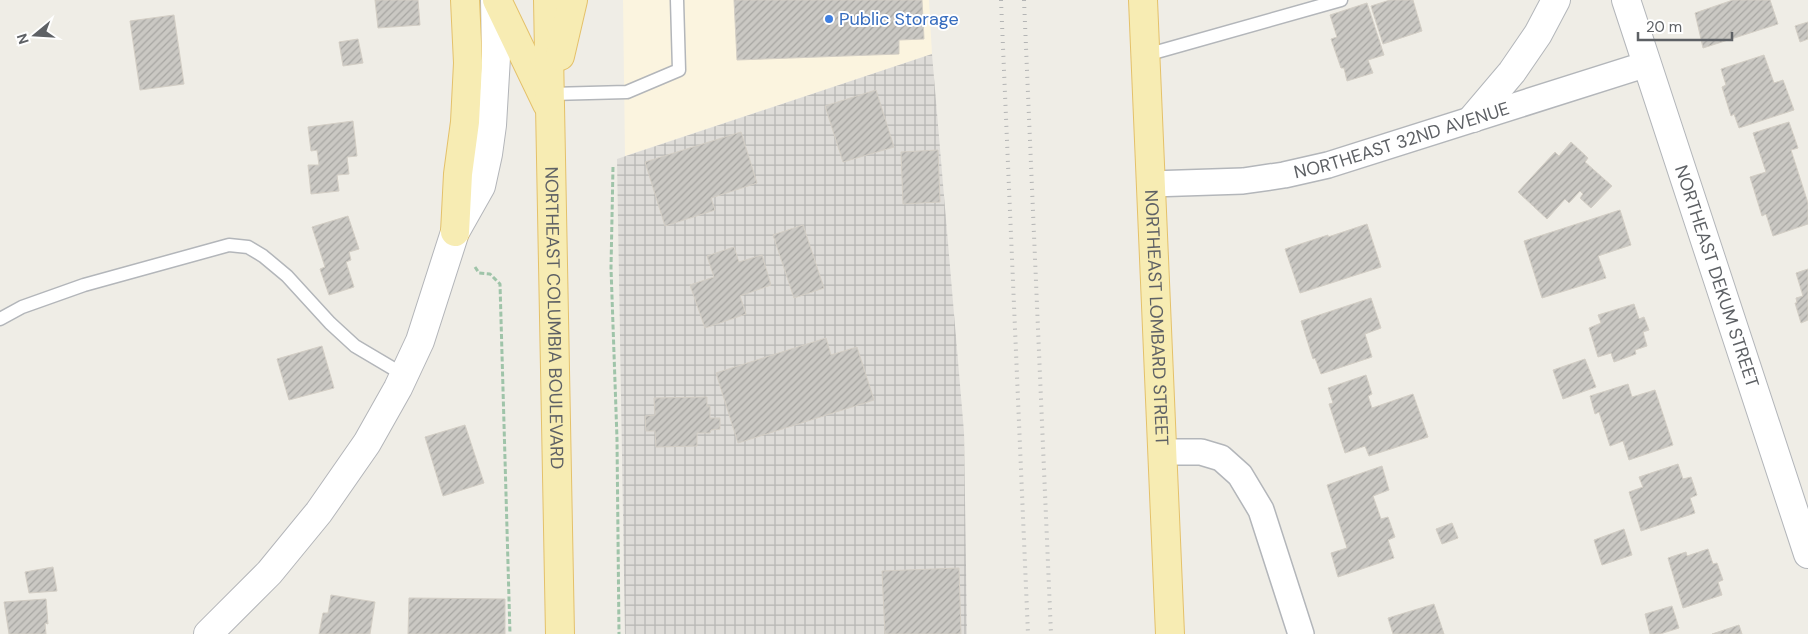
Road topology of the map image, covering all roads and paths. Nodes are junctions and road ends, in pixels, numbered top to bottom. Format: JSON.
{"nodes":[{"id":1,"x":465,"y":0,"type":"edge"},
{"id":2,"x":496,"y":0,"type":"edge"},
{"id":3,"x":548,"y":0,"type":"edge"},
{"id":4,"x":573,"y":0,"type":"edge"},
{"id":5,"x":677,"y":0,"type":"edge"},
{"id":6,"x":1143,"y":0,"type":"edge"},
{"id":7,"x":1341,"y":0,"type":"edge"},
{"id":8,"x":1556,"y":0,"type":"edge"},
{"id":9,"x":1626,"y":0,"type":"edge"},
{"id":10,"x":1146,"y":55,"type":"junction"},
{"id":11,"x":1647,"y":64,"type":"junction"},
{"id":12,"x":551,"y":104,"type":"junction"},
{"id":13,"x":1473,"y":118,"type":"junction"},
{"id":14,"x":613,"y":167,"type":"dead end"},
{"id":15,"x":1150,"y":184,"type":"junction"},
{"id":16,"x":456,"y":232,"type":"junction"},
{"id":17,"x":471,"y":261,"type":"dead end"},
{"id":18,"x":0,"y":319,"type":"edge"},
{"id":19,"x":404,"y":375,"type":"junction"},
{"id":20,"x":1163,"y":452,"type":"junction"},
{"id":21,"x":1808,"y":554,"type":"edge"},
{"id":22,"x":208,"y":634,"type":"edge"},
{"id":23,"x":510,"y":634,"type":"edge"},
{"id":24,"x":560,"y":634,"type":"edge"},
{"id":25,"x":619,"y":634,"type":"edge"},
{"id":26,"x":1170,"y":634,"type":"edge"},
{"id":27,"x":1302,"y":634,"type":"edge"}],
"edges":[{"from":1,"to":16,"type":"main road"},
{"from":2,"to":12,"type":"main road"},
{"from":2,"to":16,"type":"street"},
{"from":3,"to":12,"type":"main road","name":"NORTHEAST COLUMBIA BOULEVARD"},
{"from":4,"to":12,"type":"main road"},
{"from":5,"to":12,"type":"lane"},
{"from":6,"to":10,"type":"main road","name":"NORTHEAST LOMBARD STREET"},
{"from":7,"to":10,"type":"lane"},
{"from":8,"to":13,"type":"street"},
{"from":9,"to":11,"type":"street","name":"NORTHEAST DEKUM STREET"},
{"from":10,"to":15,"type":"main road","name":"NORTHEAST LOMBARD STREET"},
{"from":11,"to":13,"type":"street","name":"NORTHEAST 32ND AVENUE"},
{"from":11,"to":21,"type":"street","name":"NORTHEAST DEKUM STREET"},
{"from":12,"to":24,"type":"main road","name":"NORTHEAST COLUMBIA BOULEVARD"},
{"from":13,"to":15,"type":"street","name":"NORTHEAST 32ND AVENUE"},
{"from":14,"to":25,"type":"path"},
{"from":15,"to":20,"type":"main road","name":"NORTHEAST LOMBARD STREET"},
{"from":16,"to":19,"type":"street"},
{"from":17,"to":23,"type":"path"},
{"from":18,"to":19,"type":"lane"},
{"from":19,"to":22,"type":"street"},
{"from":20,"to":26,"type":"main road","name":"NORTHEAST LOMBARD STREET"},
{"from":20,"to":27,"type":"street"}]}
